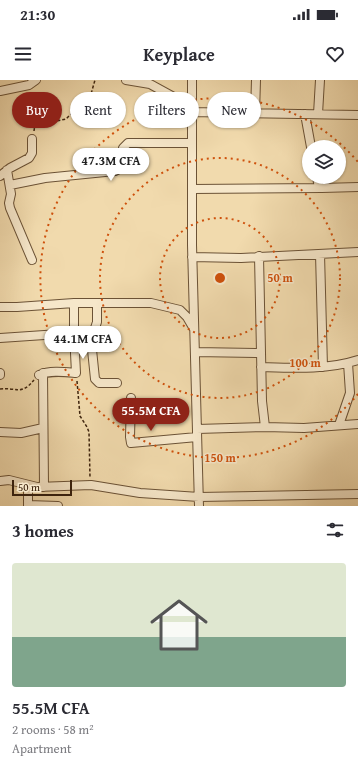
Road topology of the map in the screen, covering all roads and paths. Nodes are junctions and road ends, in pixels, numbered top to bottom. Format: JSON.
{"nodes":[{"id":1,"x":36,"y":80,"type":"edge"},
{"id":2,"x":95,"y":80,"type":"edge"},
{"id":3,"x":126,"y":80,"type":"edge"},
{"id":4,"x":192,"y":80,"type":"edge"},
{"id":5,"x":256,"y":80,"type":"edge"},
{"id":6,"x":320,"y":80,"type":"edge"},
{"id":7,"x":0,"y":91,"type":"edge"},
{"id":8,"x":163,"y":92,"type":"edge"},
{"id":9,"x":192,"y":92,"type":"edge"},
{"id":10,"x":256,"y":92,"type":"edge"},
{"id":11,"x":261,"y":113,"type":"edge"},
{"id":12,"x":305,"y":114,"type":"junction"},
{"id":13,"x":318,"y":114,"type":"junction"},
{"id":14,"x":358,"y":115,"type":"edge"},
{"id":15,"x":191,"y":128,"type":"edge"},
{"id":16,"x":32,"y":138,"type":"joint"},
{"id":17,"x":310,"y":140,"type":"edge"},
{"id":18,"x":191,"y":143,"type":"junction"},
{"id":19,"x":7,"y":170,"type":"junction"},
{"id":20,"x":0,"y":176,"type":"edge"},
{"id":21,"x":318,"y":184,"type":"edge"},
{"id":22,"x":10,"y":185,"type":"junction"},
{"id":23,"x":358,"y":187,"type":"edge"},
{"id":24,"x":319,"y":188,"type":"junction"},
{"id":25,"x":192,"y":189,"type":"junction"},
{"id":26,"x":358,"y":252,"type":"edge"},
{"id":27,"x":320,"y":254,"type":"junction"},
{"id":28,"x":259,"y":256,"type":"junction"},
{"id":29,"x":192,"y":257,"type":"junction"},
{"id":30,"x":32,"y":260,"type":"dead end"},
{"id":31,"x":74,"y":303,"type":"junction"},
{"id":32,"x":97,"y":303,"type":"junction"},
{"id":33,"x":0,"y":307,"type":"edge"},
{"id":34,"x":195,"y":331,"type":"junction"},
{"id":35,"x":74,"y":333,"type":"junction"},
{"id":36,"x":0,"y":338,"type":"edge"},
{"id":37,"x":195,"y":352,"type":"junction"},
{"id":38,"x":261,"y":352,"type":"junction"},
{"id":39,"x":358,"y":360,"type":"edge"},
{"id":40,"x":348,"y":363,"type":"junction"},
{"id":41,"x":261,"y":367,"type":"junction"},
{"id":42,"x":323,"y":367,"type":"junction"},
{"id":43,"x":76,"y":373,"type":"junction"},
{"id":44,"x":41,"y":374,"type":"junction"},
{"id":45,"x":117,"y":383,"type":"dead end"},
{"id":46,"x":0,"y":388,"type":"edge"},
{"id":47,"x":131,"y":398,"type":"dead end"},
{"id":48,"x":358,"y":424,"type":"edge"},
{"id":49,"x":339,"y":425,"type":"junction"},
{"id":50,"x":265,"y":427,"type":"junction"},
{"id":51,"x":43,"y":428,"type":"junction"},
{"id":52,"x":0,"y":432,"type":"edge"},
{"id":53,"x":197,"y":433,"type":"junction"},
{"id":54,"x":2,"y":479,"type":"edge"},
{"id":55,"x":91,"y":485,"type":"junction"},
{"id":56,"x":28,"y":486,"type":"junction"},
{"id":57,"x":44,"y":487,"type":"junction"},
{"id":58,"x":358,"y":494,"type":"edge"},
{"id":59,"x":199,"y":497,"type":"junction"},
{"id":60,"x":28,"y":505,"type":"edge"},
{"id":61,"x":52,"y":506,"type":"edge"},
{"id":62,"x":58,"y":506,"type":"edge"},
{"id":63,"x":198,"y":506,"type":"edge"}],
"edges":[{"from":1,"to":7,"type":"street"},
{"from":2,"to":16,"type":"path"},
{"from":3,"to":8,"type":"street"},
{"from":4,"to":9,"type":"street"},
{"from":5,"to":10,"type":"street"},
{"from":6,"to":13,"type":"street"},
{"from":11,"to":12,"type":"street"},
{"from":12,"to":13,"type":"street"},
{"from":12,"to":17,"type":"street"},
{"from":13,"to":14,"type":"street"},
{"from":15,"to":18,"type":"street"},
{"from":16,"to":19,"type":"street"},
{"from":18,"to":22,"type":"street"},
{"from":18,"to":25,"type":"street"},
{"from":19,"to":20,"type":"street"},
{"from":19,"to":22,"type":"street"},
{"from":21,"to":24,"type":"street"},
{"from":22,"to":30,"type":"street"},
{"from":23,"to":24,"type":"street"},
{"from":24,"to":25,"type":"street"},
{"from":25,"to":29,"type":"street"},
{"from":26,"to":27,"type":"street"},
{"from":27,"to":28,"type":"street"},
{"from":27,"to":42,"type":"street"},
{"from":28,"to":29,"type":"street"},
{"from":28,"to":38,"type":"street"},
{"from":29,"to":34,"type":"street"},
{"from":31,"to":32,"type":"street"},
{"from":31,"to":33,"type":"street"},
{"from":31,"to":35,"type":"street"},
{"from":32,"to":34,"type":"street"},
{"from":32,"to":45,"type":"street"},
{"from":34,"to":37,"type":"street"},
{"from":35,"to":36,"type":"street"},
{"from":35,"to":43,"type":"street"},
{"from":37,"to":38,"type":"street"},
{"from":37,"to":53,"type":"street"},
{"from":38,"to":41,"type":"street"},
{"from":39,"to":40,"type":"street"},
{"from":40,"to":42,"type":"street"},
{"from":40,"to":49,"type":"street"},
{"from":41,"to":42,"type":"street"},
{"from":41,"to":50,"type":"street"},
{"from":43,"to":44,"type":"street"},
{"from":43,"to":55,"type":"path"},
{"from":44,"to":46,"type":"path"},
{"from":44,"to":51,"type":"street"},
{"from":47,"to":53,"type":"street"},
{"from":48,"to":49,"type":"street"},
{"from":49,"to":50,"type":"street"},
{"from":50,"to":53,"type":"street"},
{"from":51,"to":52,"type":"street"},
{"from":51,"to":57,"type":"street"},
{"from":53,"to":59,"type":"street"},
{"from":54,"to":56,"type":"street"},
{"from":55,"to":57,"type":"street"},
{"from":55,"to":59,"type":"street"},
{"from":56,"to":57,"type":"street"},
{"from":56,"to":60,"type":"street"},
{"from":58,"to":59,"type":"street"},
{"from":59,"to":63,"type":"street"},
{"from":60,"to":61,"type":"street"},
{"from":61,"to":62,"type":"street"}]}
